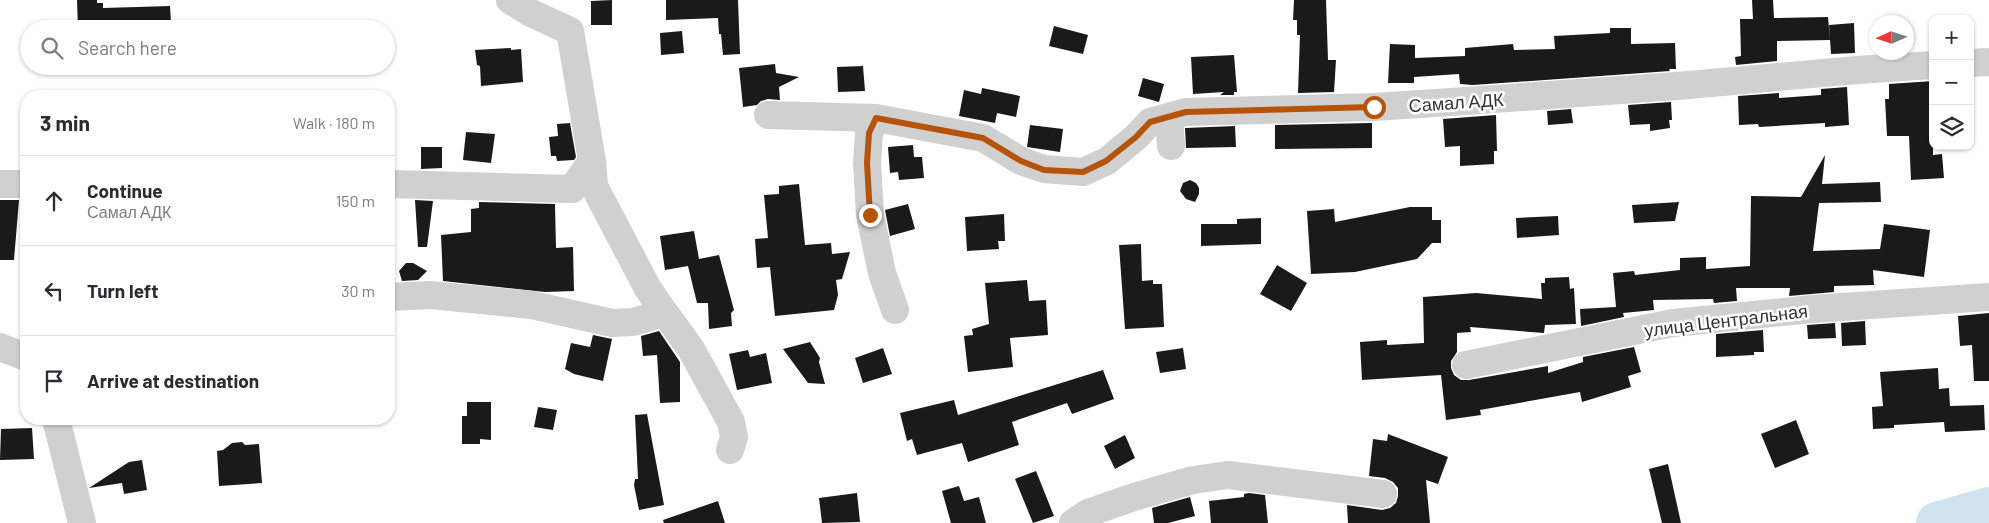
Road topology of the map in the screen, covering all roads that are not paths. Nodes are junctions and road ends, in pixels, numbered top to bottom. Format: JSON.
{"nodes":[{"id":1,"x":510,"y":0,"type":"edge"},
{"id":2,"x":1989,"y":62,"type":"edge"},
{"id":3,"x":1974,"y":63,"type":"edge"},
{"id":4,"x":1929,"y":65,"type":"edge"},
{"id":5,"x":768,"y":115,"type":"dead end"},
{"id":6,"x":1168,"y":117,"type":"junction"},
{"id":7,"x":876,"y":118,"type":"junction"},
{"id":8,"x":1171,"y":146,"type":"dead end"},
{"id":9,"x":592,"y":161,"type":"junction"},
{"id":10,"x":0,"y":184,"type":"edge"},
{"id":11,"x":20,"y":184,"type":"edge"},
{"id":12,"x":395,"y":184,"type":"edge"},
{"id":13,"x":572,"y":189,"type":"junction"},
{"id":14,"x":600,"y":198,"type":"junction"},
{"id":15,"x":395,"y":297,"type":"edge"},
{"id":16,"x":1989,"y":297,"type":"edge"},
{"id":17,"x":659,"y":305,"type":"junction"},
{"id":18,"x":895,"y":310,"type":"dead end"},
{"id":19,"x":0,"y":348,"type":"edge"},
{"id":20,"x":20,"y":355,"type":"edge"},
{"id":21,"x":1466,"y":365,"type":"dead end"},
{"id":22,"x":58,"y":425,"type":"edge"},
{"id":23,"x":730,"y":450,"type":"dead end"},
{"id":24,"x":1383,"y":494,"type":"dead end"},
{"id":25,"x":82,"y":523,"type":"edge"},
{"id":26,"x":1072,"y":523,"type":"edge"}],
"edges":[{"from":1,"to":9,"type":"street"},
{"from":2,"to":3,"type":"street"},
{"from":4,"to":6,"type":"street","name":"Самал АДК"},
{"from":5,"to":7,"type":"street","name":"Самал АДК"},
{"from":6,"to":7,"type":"street","name":"Самал АДК"},
{"from":6,"to":8,"type":"street"},
{"from":7,"to":18,"type":"street"},
{"from":9,"to":13,"type":"street"},
{"from":9,"to":14,"type":"street"},
{"from":10,"to":11,"type":"street"},
{"from":12,"to":13,"type":"street"},
{"from":13,"to":14,"type":"street"},
{"from":14,"to":17,"type":"street"},
{"from":15,"to":17,"type":"street"},
{"from":16,"to":21,"type":"street","name":"улица Центральная"},
{"from":17,"to":23,"type":"street"},
{"from":19,"to":20,"type":"street"},
{"from":22,"to":25,"type":"street"},
{"from":24,"to":26,"type":"street"}]}
